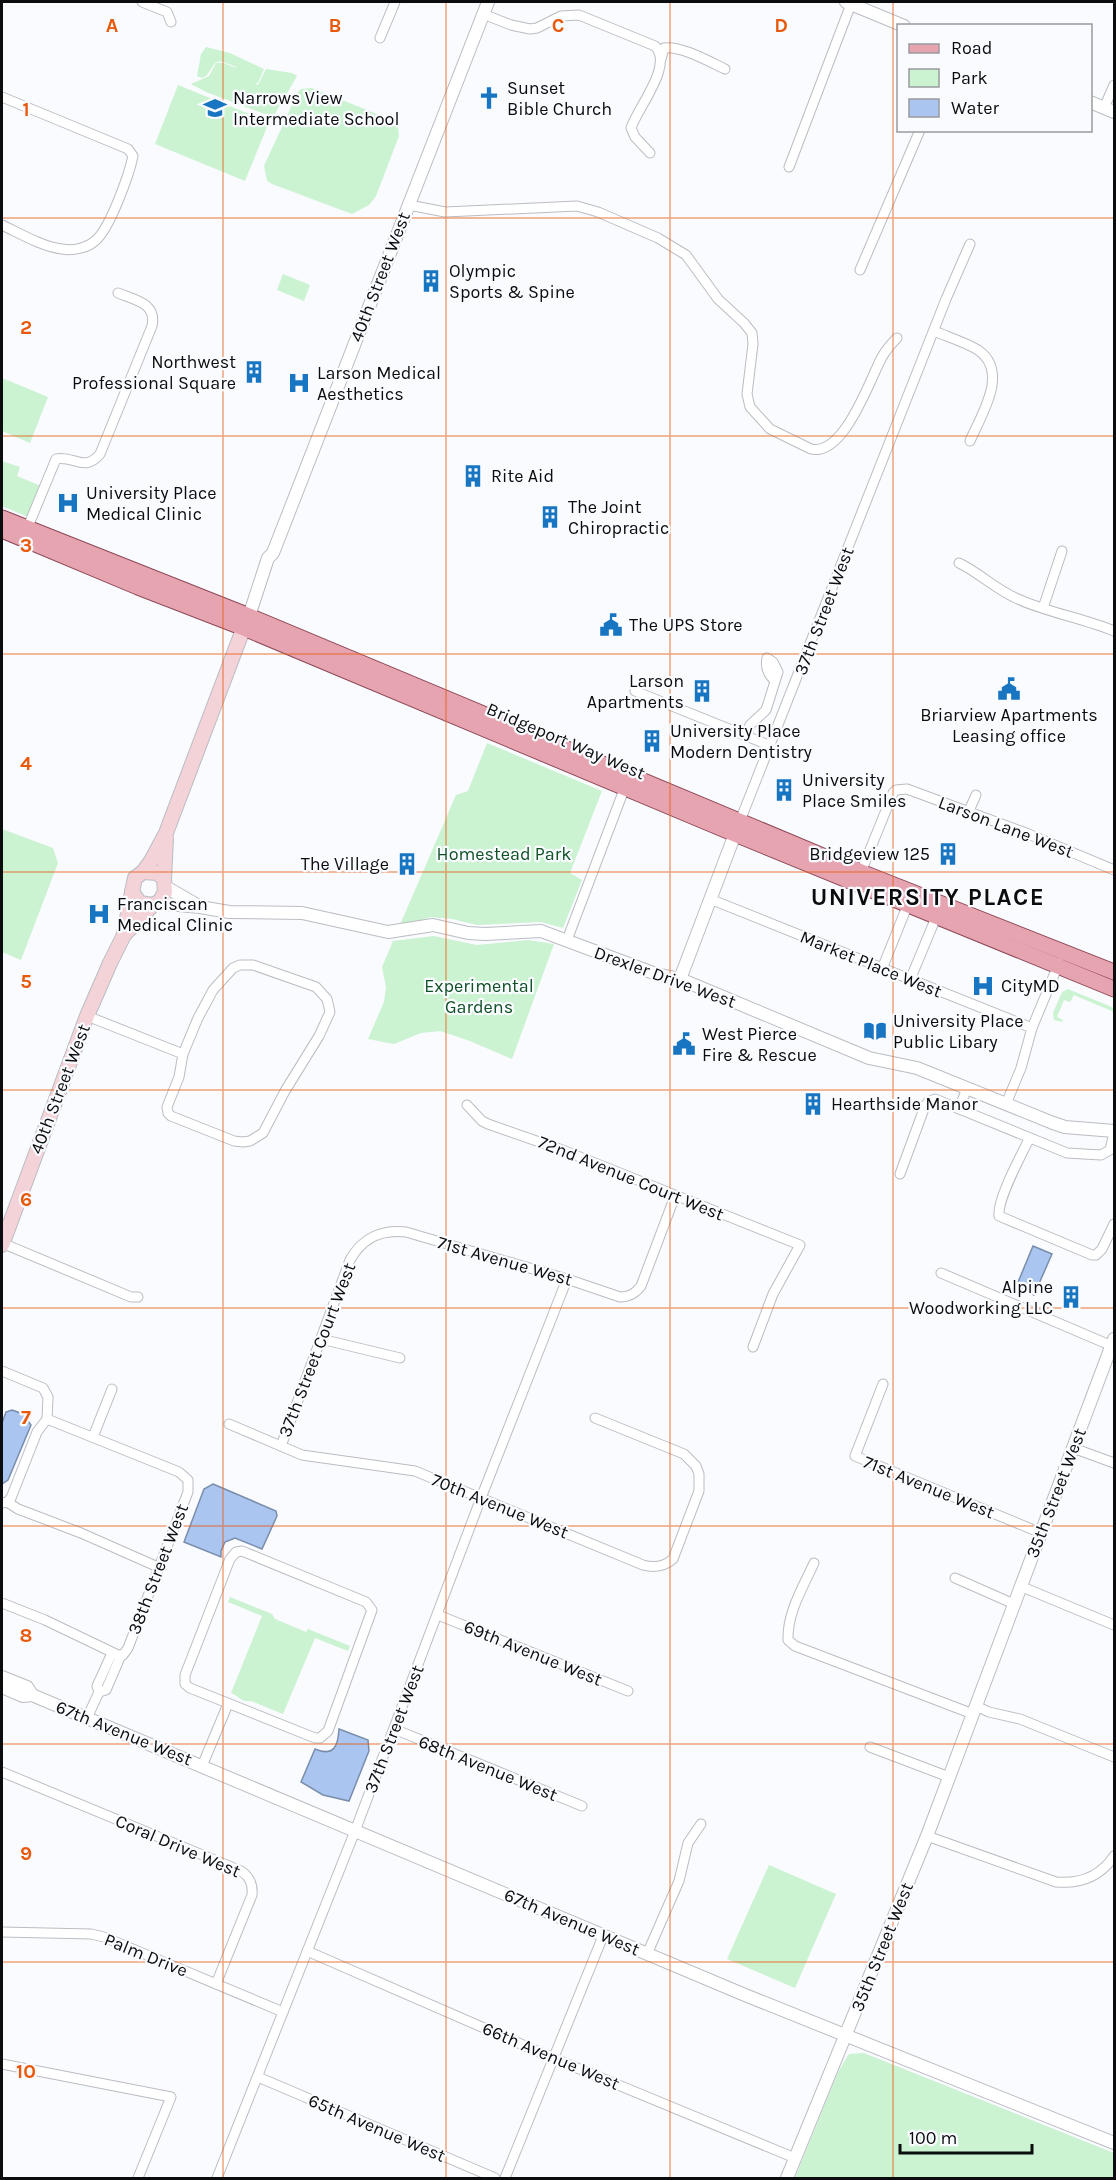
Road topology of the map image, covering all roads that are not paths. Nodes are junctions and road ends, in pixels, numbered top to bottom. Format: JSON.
{"nodes":[{"id":1,"x":142,"y":2,"type":"edge"},
{"id":2,"x":395,"y":2,"type":"edge"},
{"id":3,"x":488,"y":2,"type":"edge"},
{"id":4,"x":848,"y":3,"type":"edge"},
{"id":5,"x":483,"y":14,"type":"junction"},
{"id":6,"x":171,"y":22,"type":"dead end"},
{"id":7,"x":899,"y":24,"type":"edge"},
{"id":8,"x":380,"y":38,"type":"dead end"},
{"id":9,"x":661,"y":59,"type":"junction"},
{"id":10,"x":725,"y":69,"type":"dead end"},
{"id":11,"x":1114,"y":85,"type":"edge"},
{"id":12,"x":2,"y":97,"type":"edge"},
{"id":13,"x":1092,"y":103,"type":"edge"},
{"id":14,"x":1109,"y":110,"type":"edge"},
{"id":15,"x":919,"y":132,"type":"edge"},
{"id":16,"x":650,"y":153,"type":"dead end"},
{"id":17,"x":789,"y":167,"type":"dead end"},
{"id":18,"x":409,"y":205,"type":"junction"},
{"id":19,"x":2,"y":225,"type":"edge"},
{"id":20,"x":970,"y":244,"type":"dead end"},
{"id":21,"x":860,"y":270,"type":"dead end"},
{"id":22,"x":118,"y":293,"type":"dead end"},
{"id":23,"x":934,"y":331,"type":"junction"},
{"id":24,"x":897,"y":338,"type":"dead end"},
{"id":25,"x":970,"y":441,"type":"dead end"},
{"id":26,"x":2,"y":518,"type":"edge"},
{"id":27,"x":27,"y":529,"type":"junction"},
{"id":28,"x":2,"y":530,"type":"edge"},
{"id":29,"x":1062,"y":550,"type":"dead end"},
{"id":30,"x":959,"y":563,"type":"dead end"},
{"id":31,"x":1043,"y":608,"type":"junction"},
{"id":32,"x":246,"y":622,"type":"junction"},
{"id":33,"x":1114,"y":631,"type":"edge"},
{"id":34,"x":774,"y":680,"type":"dead end"},
{"id":35,"x":635,"y":691,"type":"dead end"},
{"id":36,"x":746,"y":736,"type":"junction"},
{"id":37,"x":771,"y":747,"type":"junction"},
{"id":38,"x":626,"y":787,"type":"junction"},
{"id":39,"x":976,"y":795,"type":"dead end"},
{"id":40,"x":968,"y":813,"type":"junction"},
{"id":41,"x":738,"y":827,"type":"junction"},
{"id":42,"x":166,"y":832,"type":"junction"},
{"id":43,"x":1114,"y":870,"type":"edge"},
{"id":44,"x":143,"y":872,"type":"junction"},
{"id":45,"x":861,"y":872,"type":"junction"},
{"id":46,"x":165,"y":883,"type":"junction"},
{"id":47,"x":132,"y":892,"type":"junction"},
{"id":48,"x":710,"y":899,"type":"junction"},
{"id":49,"x":155,"y":904,"type":"junction"},
{"id":50,"x":909,"y":904,"type":"junction"},
{"id":51,"x":200,"y":907,"type":"junction"},
{"id":52,"x":937,"y":915,"type":"junction"},
{"id":53,"x":124,"y":935,"type":"junction"},
{"id":54,"x":567,"y":940,"type":"junction"},
{"id":55,"x":1061,"y":959,"type":"junction"},
{"id":56,"x":882,"y":969,"type":"junction"},
{"id":57,"x":1114,"y":972,"type":"edge"},
{"id":58,"x":680,"y":980,"type":"junction"},
{"id":59,"x":910,"y":980,"type":"junction"},
{"id":60,"x":1114,"y":989,"type":"edge"},
{"id":61,"x":87,"y":1016,"type":"junction"},
{"id":62,"x":1032,"y":1028,"type":"junction"},
{"id":63,"x":183,"y":1054,"type":"junction"},
{"id":64,"x":967,"y":1088,"type":"junction"},
{"id":65,"x":1006,"y":1104,"type":"junction"},
{"id":66,"x":467,"y":1105,"type":"dead end"},
{"id":67,"x":959,"y":1109,"type":"junction"},
{"id":68,"x":1114,"y":1132,"type":"edge"},
{"id":69,"x":1029,"y":1139,"type":"junction"},
{"id":70,"x":900,"y":1174,"type":"dead end"},
{"id":71,"x":675,"y":1196,"type":"junction"},
{"id":72,"x":1114,"y":1224,"type":"edge"},
{"id":73,"x":382,"y":1233,"type":"joint"},
{"id":74,"x":2,"y":1244,"type":"edge"},
{"id":75,"x":941,"y":1273,"type":"dead end"},
{"id":76,"x":567,"y":1279,"type":"junction"},
{"id":77,"x":138,"y":1297,"type":"dead end"},
{"id":78,"x":321,"y":1339,"type":"junction"},
{"id":79,"x":1113,"y":1342,"type":"edge"},
{"id":80,"x":753,"y":1347,"type":"dead end"},
{"id":81,"x":400,"y":1358,"type":"dead end"},
{"id":82,"x":2,"y":1371,"type":"edge"},
{"id":83,"x":883,"y":1384,"type":"dead end"},
{"id":84,"x":112,"y":1389,"type":"dead end"},
{"id":85,"x":595,"y":1418,"type":"dead end"},
{"id":86,"x":45,"y":1421,"type":"junction"},
{"id":87,"x":229,"y":1424,"type":"dead end"},
{"id":88,"x":93,"y":1437,"type":"junction"},
{"id":89,"x":281,"y":1446,"type":"junction"},
{"id":90,"x":1073,"y":1448,"type":"junction"},
{"id":91,"x":1114,"y":1463,"type":"edge"},
{"id":92,"x":481,"y":1498,"type":"junction"},
{"id":93,"x":4,"y":1503,"type":"edge"},
{"id":94,"x":1041,"y":1533,"type":"junction"},
{"id":95,"x":814,"y":1563,"type":"dead end"},
{"id":96,"x":158,"y":1567,"type":"junction"},
{"id":97,"x":955,"y":1578,"type":"dead end"},
{"id":98,"x":1020,"y":1586,"type":"junction"},
{"id":99,"x":2,"y":1603,"type":"edge"},
{"id":100,"x":1014,"y":1604,"type":"junction"},
{"id":101,"x":438,"y":1616,"type":"junction"},
{"id":102,"x":1114,"y":1625,"type":"edge"},
{"id":103,"x":117,"y":1654,"type":"junction"},
{"id":104,"x":2,"y":1677,"type":"edge"},
{"id":105,"x":2,"y":1687,"type":"edge"},
{"id":106,"x":628,"y":1691,"type":"dead end"},
{"id":107,"x":32,"y":1695,"type":"junction"},
{"id":108,"x":228,"y":1704,"type":"junction"},
{"id":109,"x":974,"y":1710,"type":"junction"},
{"id":110,"x":87,"y":1718,"type":"junction"},
{"id":111,"x":394,"y":1729,"type":"junction"},
{"id":112,"x":870,"y":1747,"type":"dead end"},
{"id":113,"x":1114,"y":1757,"type":"edge"},
{"id":114,"x":202,"y":1766,"type":"junction"},
{"id":115,"x":3,"y":1775,"type":"edge"},
{"id":116,"x":949,"y":1777,"type":"junction"},
{"id":117,"x":582,"y":1806,"type":"dead end"},
{"id":118,"x":701,"y":1824,"type":"dead end"},
{"id":119,"x":355,"y":1831,"type":"junction"},
{"id":120,"x":927,"y":1836,"type":"junction"},
{"id":121,"x":1114,"y":1856,"type":"edge"},
{"id":122,"x":2,"y":1932,"type":"edge"},
{"id":123,"x":603,"y":1936,"type":"junction"},
{"id":124,"x":307,"y":1951,"type":"junction"},
{"id":125,"x":647,"y":1954,"type":"junction"},
{"id":126,"x":216,"y":1984,"type":"junction"},
{"id":127,"x":283,"y":2012,"type":"junction"},
{"id":128,"x":846,"y":2036,"type":"junction"},
{"id":129,"x":553,"y":2058,"type":"junction"},
{"id":130,"x":2,"y":2064,"type":"edge"},
{"id":131,"x":258,"y":2077,"type":"junction"},
{"id":132,"x":1114,"y":2143,"type":"edge"},
{"id":133,"x":795,"y":2158,"type":"junction"},
{"id":134,"x":138,"y":2178,"type":"edge"},
{"id":135,"x":217,"y":2178,"type":"edge"},
{"id":136,"x":495,"y":2178,"type":"edge"},
{"id":137,"x":505,"y":2178,"type":"edge"},
{"id":138,"x":787,"y":2178,"type":"edge"}],
"edges":[{"from":1,"to":6,"type":"street"},
{"from":2,"to":8,"type":"street"},
{"from":3,"to":5,"type":"street","name":"40th Street West"},
{"from":4,"to":7,"type":"street"},
{"from":4,"to":17,"type":"street"},
{"from":5,"to":9,"type":"street"},
{"from":5,"to":18,"type":"street","name":"40th Street West"},
{"from":9,"to":10,"type":"street"},
{"from":9,"to":16,"type":"street"},
{"from":11,"to":14,"type":"street"},
{"from":12,"to":19,"type":"street"},
{"from":13,"to":14,"type":"street"},
{"from":15,"to":21,"type":"street"},
{"from":18,"to":24,"type":"street"},
{"from":18,"to":32,"type":"street","name":"40th Street West"},
{"from":20,"to":23,"type":"street","name":"37th Street West"},
{"from":22,"to":27,"type":"street"},
{"from":23,"to":25,"type":"street"},
{"from":23,"to":37,"type":"street","name":"37th Street West"},
{"from":26,"to":27,"type":"main road","name":"Bridgeport Way West"},
{"from":27,"to":32,"type":"main road","name":"Bridgeport Way West"},
{"from":28,"to":32,"type":"main road","name":"Bridgeport Way West"},
{"from":29,"to":31,"type":"street"},
{"from":30,"to":31,"type":"street"},
{"from":31,"to":33,"type":"street"},
{"from":32,"to":38,"type":"main road","name":"Bridgeport Way West"},
{"from":32,"to":41,"type":"main road","name":"Bridgeport Way West"},
{"from":32,"to":42,"type":"main road","name":"40th Street West"},
{"from":34,"to":36,"type":"street"},
{"from":35,"to":36,"type":"street"},
{"from":36,"to":37,"type":"street"},
{"from":37,"to":41,"type":"street","name":"37th Street West"},
{"from":38,"to":41,"type":"main road","name":"Bridgeport Way West"},
{"from":38,"to":54,"type":"street"},
{"from":39,"to":40,"type":"street"},
{"from":40,"to":43,"type":"street","name":"Larson Lane West"},
{"from":40,"to":45,"type":"street","name":"Larson Lane West"},
{"from":41,"to":45,"type":"main road","name":"Bridgeport Way West"},
{"from":41,"to":48,"type":"street","name":"37th Street West"},
{"from":41,"to":50,"type":"main road","name":"Bridgeport Way West"},
{"from":42,"to":44,"type":"main road","name":"40th Street West"},
{"from":42,"to":46,"type":"main road","name":"40th Street West"},
{"from":44,"to":46,"type":"main road"},
{"from":44,"to":47,"type":"main road"},
{"from":45,"to":55,"type":"main road","name":"Bridgeport Way West"},
{"from":46,"to":49,"type":"main road"},
{"from":46,"to":51,"type":"street","name":"Drexler Drive West"},
{"from":47,"to":49,"type":"main road"},
{"from":47,"to":53,"type":"main road","name":"40th Street West"},
{"from":48,"to":56,"type":"street","name":"Market Place West"},
{"from":48,"to":58,"type":"street","name":"37th Street West"},
{"from":49,"to":51,"type":"street","name":"Drexler Drive West"},
{"from":49,"to":53,"type":"main road","name":"40th Street West"},
{"from":50,"to":52,"type":"main road","name":"Bridgeport Way West"},
{"from":50,"to":56,"type":"street"},
{"from":51,"to":54,"type":"street","name":"Drexler Drive West"},
{"from":52,"to":55,"type":"main road","name":"Bridgeport Way West"},
{"from":52,"to":59,"type":"street"},
{"from":53,"to":61,"type":"main road","name":"40th Street West"},
{"from":54,"to":58,"type":"street","name":"Drexler Drive West"},
{"from":55,"to":57,"type":"main road","name":"Bridgeport Way West"},
{"from":55,"to":60,"type":"main road","name":"Bridgeport Way West"},
{"from":55,"to":62,"type":"street"},
{"from":56,"to":59,"type":"street","name":"Market Place West"},
{"from":58,"to":64,"type":"street","name":"Drexler Drive West"},
{"from":59,"to":62,"type":"street","name":"Market Place West"},
{"from":61,"to":63,"type":"street"},
{"from":61,"to":74,"type":"main road","name":"40th Street West"},
{"from":62,"to":65,"type":"street"},
{"from":63,"to":63,"type":"street"},
{"from":64,"to":65,"type":"street","name":"Drexler Drive West"},
{"from":64,"to":67,"type":"street"},
{"from":65,"to":68,"type":"street","name":"Drexler Drive West"},
{"from":66,"to":71,"type":"street","name":"72nd Avenue Court West"},
{"from":67,"to":69,"type":"street"},
{"from":67,"to":70,"type":"street"},
{"from":68,"to":69,"type":"street"},
{"from":69,"to":72,"type":"street"},
{"from":71,"to":76,"type":"street","name":"71st Avenue West"},
{"from":71,"to":80,"type":"street","name":"72nd Avenue Court West"},
{"from":73,"to":76,"type":"street","name":"71st Avenue West"},
{"from":73,"to":78,"type":"street","name":"37th Street Court West"},
{"from":74,"to":77,"type":"street"},
{"from":75,"to":79,"type":"street"},
{"from":76,"to":92,"type":"street","name":"37th Street West"},
{"from":78,"to":81,"type":"street"},
{"from":78,"to":89,"type":"street","name":"37th Street Court West"},
{"from":79,"to":90,"type":"street","name":"35th Street West"},
{"from":82,"to":86,"type":"street"},
{"from":83,"to":94,"type":"street","name":"71st Avenue West"},
{"from":84,"to":88,"type":"street"},
{"from":85,"to":92,"type":"street","name":"70th Avenue West"},
{"from":86,"to":88,"type":"street"},
{"from":86,"to":93,"type":"street"},
{"from":87,"to":89,"type":"street","name":"70th Avenue West"},
{"from":88,"to":96,"type":"street","name":"38th Street West"},
{"from":89,"to":92,"type":"street","name":"70th Avenue West"},
{"from":90,"to":91,"type":"street"},
{"from":90,"to":94,"type":"street","name":"35th Street West"},
{"from":92,"to":101,"type":"street","name":"37th Street West"},
{"from":93,"to":96,"type":"street"},
{"from":94,"to":98,"type":"street","name":"35th Street West"},
{"from":95,"to":109,"type":"street"},
{"from":96,"to":103,"type":"street","name":"38th Street West"},
{"from":97,"to":100,"type":"street"},
{"from":98,"to":100,"type":"street","name":"35th Street West"},
{"from":98,"to":102,"type":"street"},
{"from":99,"to":103,"type":"street"},
{"from":100,"to":109,"type":"street","name":"35th Street West"},
{"from":101,"to":106,"type":"street","name":"69th Avenue West"},
{"from":101,"to":111,"type":"street","name":"37th Street West"},
{"from":103,"to":110,"type":"street","name":"38th Street West"},
{"from":104,"to":107,"type":"street","name":"67th Avenue West"},
{"from":105,"to":107,"type":"street","name":"67th Avenue West"},
{"from":107,"to":110,"type":"street","name":"67th Avenue West"},
{"from":108,"to":108,"type":"street"},
{"from":108,"to":114,"type":"street"},
{"from":109,"to":113,"type":"street"},
{"from":109,"to":116,"type":"street","name":"35th Street West"},
{"from":110,"to":114,"type":"street","name":"67th Avenue West"},
{"from":111,"to":117,"type":"street","name":"68th Avenue West"},
{"from":111,"to":119,"type":"street","name":"37th Street West"},
{"from":112,"to":116,"type":"street"},
{"from":114,"to":119,"type":"street","name":"67th Avenue West"},
{"from":115,"to":126,"type":"street","name":"Coral Drive West"},
{"from":116,"to":120,"type":"street","name":"35th Street West"},
{"from":118,"to":125,"type":"street"},
{"from":119,"to":123,"type":"street","name":"67th Avenue West"},
{"from":119,"to":124,"type":"street","name":"37th Street West"},
{"from":120,"to":121,"type":"street"},
{"from":120,"to":128,"type":"street","name":"35th Street West"},
{"from":122,"to":126,"type":"street","name":"Palm Drive"},
{"from":123,"to":125,"type":"street","name":"67th Avenue West"},
{"from":123,"to":129,"type":"street"},
{"from":124,"to":127,"type":"street","name":"37th Street West"},
{"from":124,"to":129,"type":"street","name":"66th Avenue West"},
{"from":125,"to":128,"type":"street","name":"67th Avenue West"},
{"from":126,"to":127,"type":"street","name":"Palm Drive"},
{"from":127,"to":131,"type":"street","name":"37th Street West"},
{"from":128,"to":132,"type":"street","name":"67th Avenue West"},
{"from":128,"to":133,"type":"street","name":"35th Street West"},
{"from":129,"to":133,"type":"street","name":"66th Avenue West"},
{"from":129,"to":137,"type":"street"},
{"from":130,"to":134,"type":"street"},
{"from":131,"to":135,"type":"street","name":"37th Street West"},
{"from":131,"to":136,"type":"street","name":"65th Avenue West"},
{"from":133,"to":138,"type":"street","name":"35th Street West"}]}
